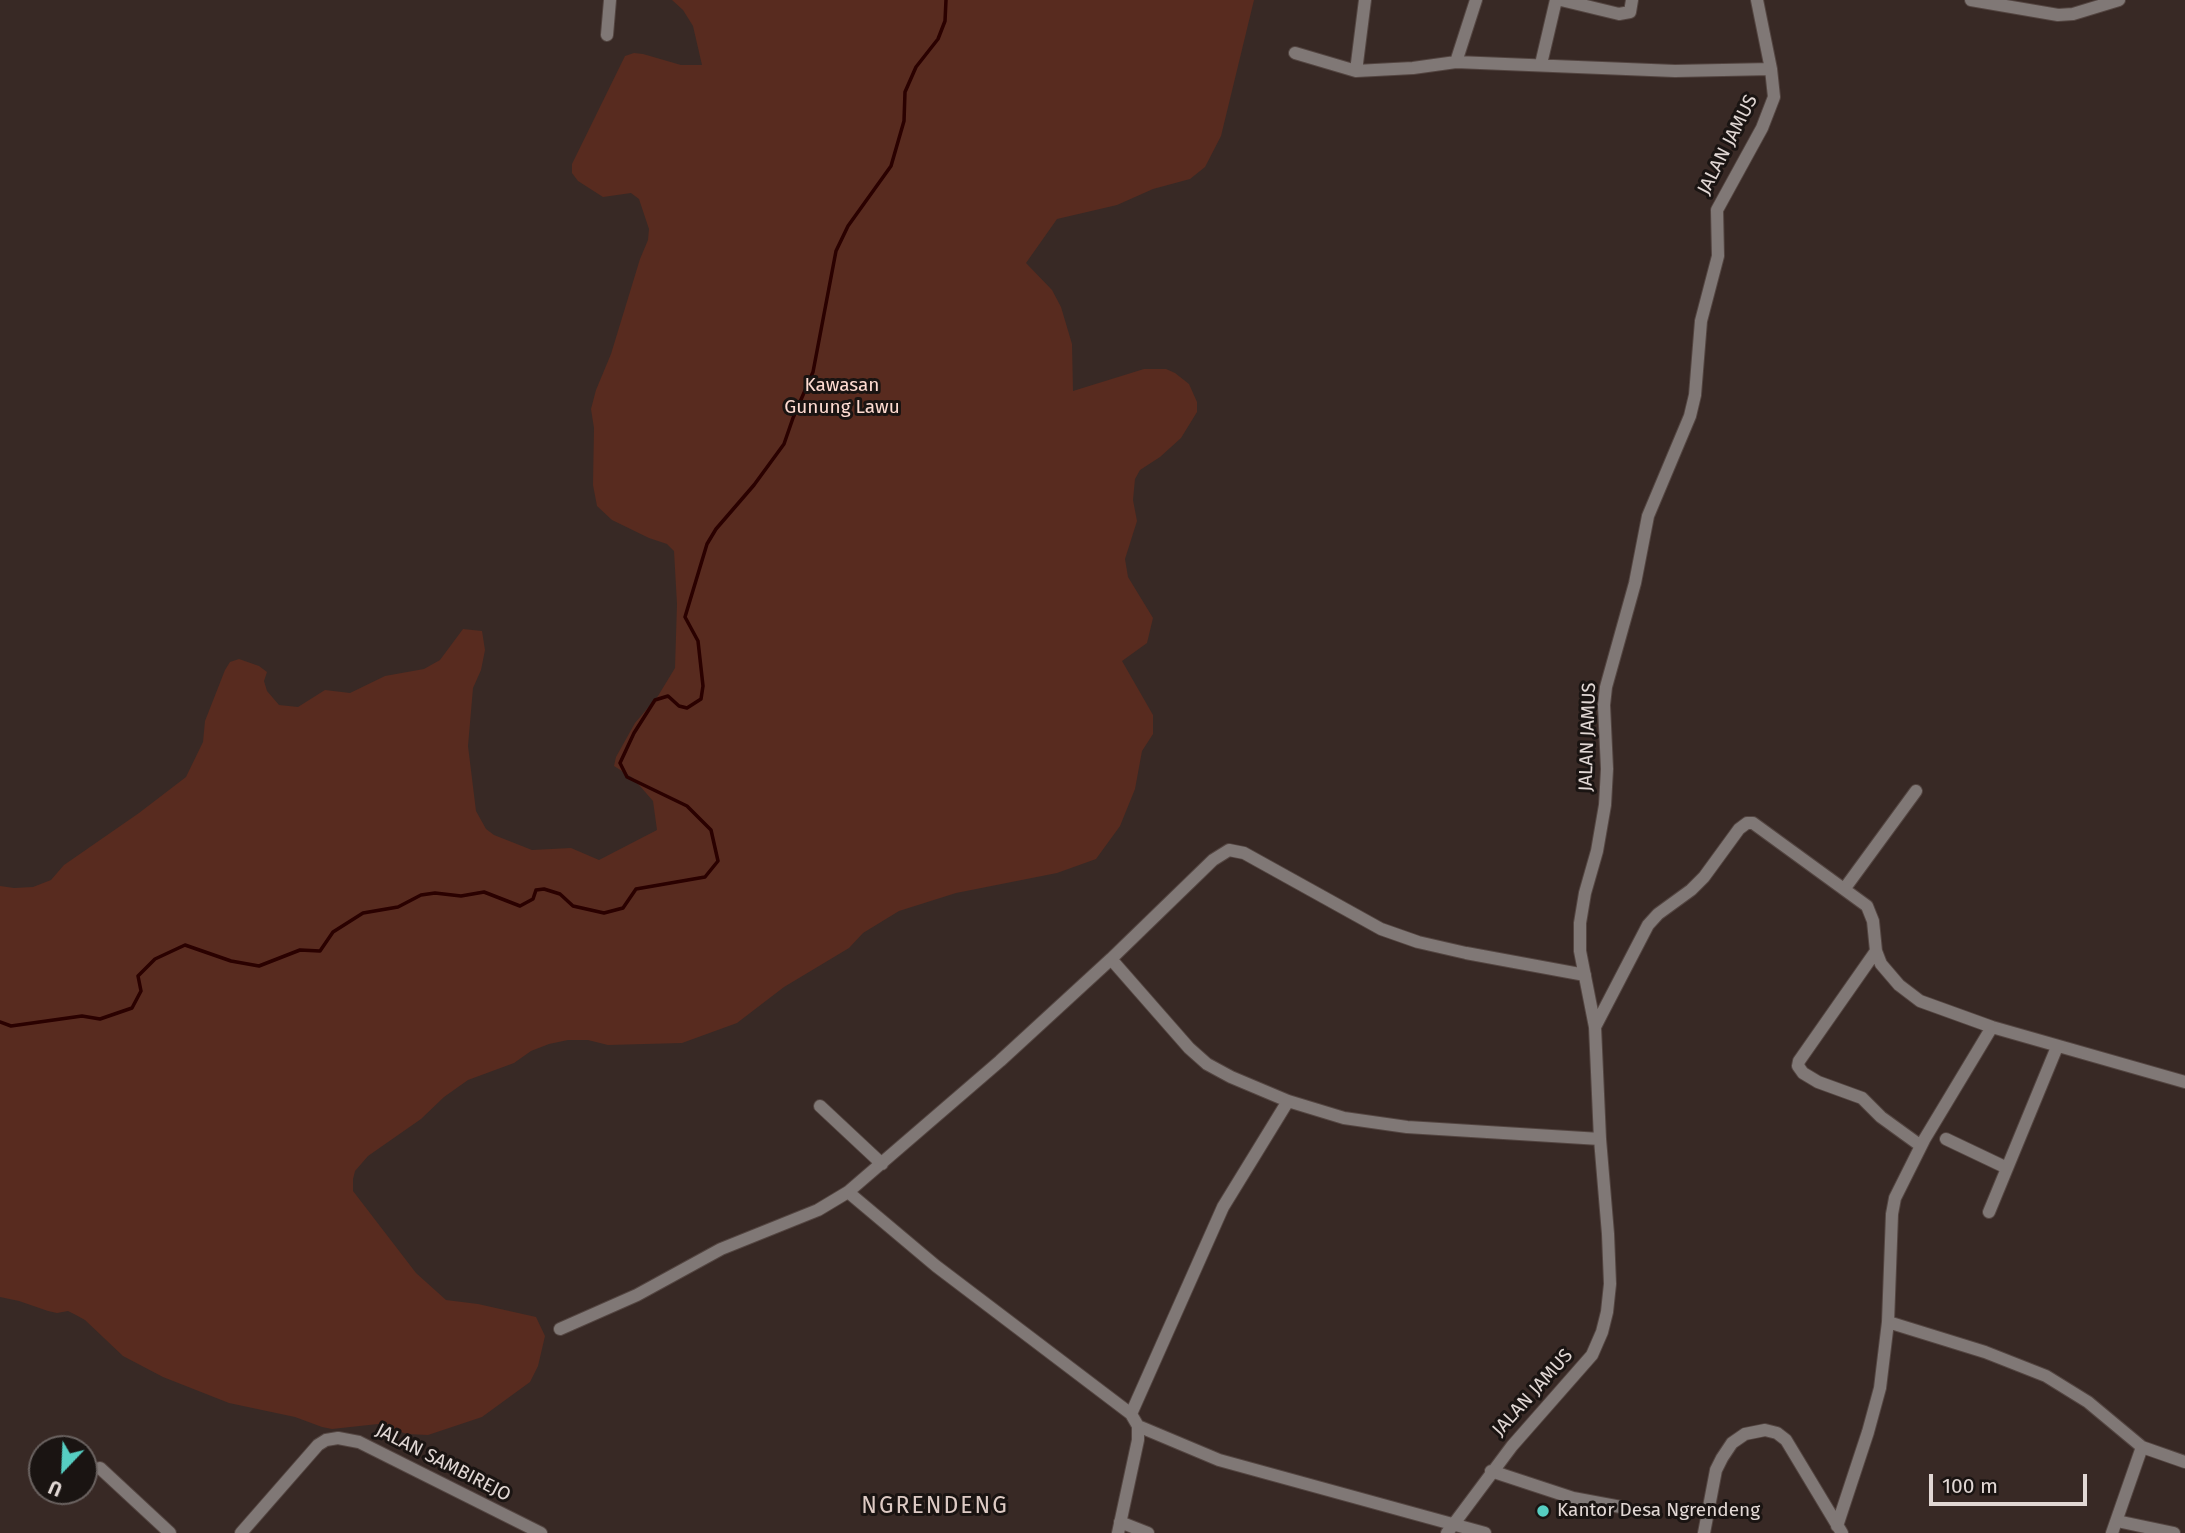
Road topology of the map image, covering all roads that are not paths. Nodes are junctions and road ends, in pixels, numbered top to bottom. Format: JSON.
{"nodes":[{"id":1,"x":610,"y":0,"type":"edge"},
{"id":2,"x":1365,"y":0,"type":"edge"},
{"id":3,"x":1476,"y":0,"type":"edge"},
{"id":4,"x":1558,"y":0,"type":"edge"},
{"id":5,"x":1632,"y":0,"type":"edge"},
{"id":6,"x":1757,"y":0,"type":"edge"},
{"id":7,"x":1971,"y":0,"type":"edge"},
{"id":8,"x":2119,"y":0,"type":"edge"},
{"id":9,"x":607,"y":35,"type":"dead end"},
{"id":10,"x":1295,"y":53,"type":"dead end"},
{"id":11,"x":1456,"y":62,"type":"junction"},
{"id":12,"x":1541,"y":64,"type":"junction"},
{"id":13,"x":1771,"y":69,"type":"junction"},
{"id":14,"x":1356,"y":71,"type":"junction"},
{"id":15,"x":1916,"y":791,"type":"dead end"},
{"id":16,"x":1844,"y":888,"type":"junction"},
{"id":17,"x":1876,"y":951,"type":"junction"},
{"id":18,"x":1111,"y":959,"type":"junction"},
{"id":19,"x":1585,"y":975,"type":"junction"},
{"id":20,"x":1595,"y":1027,"type":"junction"},
{"id":21,"x":1992,"y":1027,"type":"junction"},
{"id":22,"x":2057,"y":1046,"type":"junction"},
{"id":23,"x":2185,"y":1082,"type":"edge"},
{"id":24,"x":1288,"y":1101,"type":"junction"},
{"id":25,"x":820,"y":1106,"type":"dead end"},
{"id":26,"x":1600,"y":1139,"type":"junction"},
{"id":27,"x":1946,"y":1139,"type":"dead end"},
{"id":28,"x":1921,"y":1146,"type":"junction"},
{"id":29,"x":882,"y":1164,"type":"junction"},
{"id":30,"x":2007,"y":1168,"type":"junction"},
{"id":31,"x":848,"y":1192,"type":"junction"},
{"id":32,"x":1989,"y":1213,"type":"dead end"},
{"id":33,"x":1888,"y":1322,"type":"junction"},
{"id":34,"x":560,"y":1329,"type":"dead end"},
{"id":35,"x":1134,"y":1420,"type":"junction"},
{"id":36,"x":2142,"y":1447,"type":"junction"},
{"id":37,"x":2185,"y":1462,"type":"edge"},
{"id":38,"x":100,"y":1468,"type":"dead end"},
{"id":39,"x":1491,"y":1471,"type":"junction"},
{"id":40,"x":1621,"y":1507,"type":"dead end"},
{"id":41,"x":1119,"y":1527,"type":"edge"},
{"id":42,"x":2115,"y":1527,"type":"edge"},
{"id":43,"x":1450,"y":1529,"type":"edge"},
{"id":44,"x":1839,"y":1529,"type":"edge"},
{"id":45,"x":170,"y":1533,"type":"edge"},
{"id":46,"x":240,"y":1533,"type":"edge"},
{"id":47,"x":541,"y":1533,"type":"edge"},
{"id":48,"x":1148,"y":1533,"type":"edge"},
{"id":49,"x":1485,"y":1533,"type":"edge"},
{"id":50,"x":1704,"y":1533,"type":"edge"},
{"id":51,"x":2174,"y":1533,"type":"edge"}],
"edges":[{"from":1,"to":9,"type":"street"},
{"from":2,"to":14,"type":"street"},
{"from":3,"to":11,"type":"street"},
{"from":4,"to":5,"type":"street"},
{"from":4,"to":12,"type":"street"},
{"from":6,"to":13,"type":"street","name":"JALAN JAMUS"},
{"from":7,"to":8,"type":"street"},
{"from":10,"to":14,"type":"street"},
{"from":11,"to":12,"type":"street"},
{"from":11,"to":14,"type":"street"},
{"from":12,"to":13,"type":"street"},
{"from":13,"to":19,"type":"street","name":"JALAN JAMUS"},
{"from":15,"to":16,"type":"street"},
{"from":16,"to":17,"type":"street"},
{"from":16,"to":20,"type":"street"},
{"from":17,"to":21,"type":"street"},
{"from":17,"to":28,"type":"street"},
{"from":18,"to":19,"type":"street"},
{"from":18,"to":24,"type":"street"},
{"from":18,"to":29,"type":"street"},
{"from":19,"to":20,"type":"street","name":"JALAN JAMUS"},
{"from":20,"to":26,"type":"street","name":"JALAN JAMUS"},
{"from":21,"to":22,"type":"street"},
{"from":21,"to":28,"type":"street"},
{"from":22,"to":23,"type":"street"},
{"from":22,"to":30,"type":"street"},
{"from":24,"to":26,"type":"street"},
{"from":24,"to":35,"type":"street"},
{"from":25,"to":29,"type":"street"},
{"from":26,"to":39,"type":"street","name":"JALAN JAMUS"},
{"from":27,"to":30,"type":"street"},
{"from":28,"to":33,"type":"street"},
{"from":29,"to":31,"type":"street"},
{"from":30,"to":32,"type":"street"},
{"from":31,"to":34,"type":"street"},
{"from":31,"to":35,"type":"street"},
{"from":33,"to":36,"type":"street"},
{"from":33,"to":44,"type":"street"},
{"from":35,"to":41,"type":"street"},
{"from":35,"to":43,"type":"street"},
{"from":36,"to":37,"type":"street"},
{"from":36,"to":42,"type":"street"},
{"from":38,"to":45,"type":"street"},
{"from":39,"to":40,"type":"street"},
{"from":39,"to":43,"type":"street","name":"JALAN JAMUS"},
{"from":41,"to":48,"type":"street"},
{"from":42,"to":51,"type":"street"},
{"from":43,"to":49,"type":"street"},
{"from":44,"to":50,"type":"street"},
{"from":46,"to":47,"type":"street","name":"JALAN SAMBIREJO"}]}
